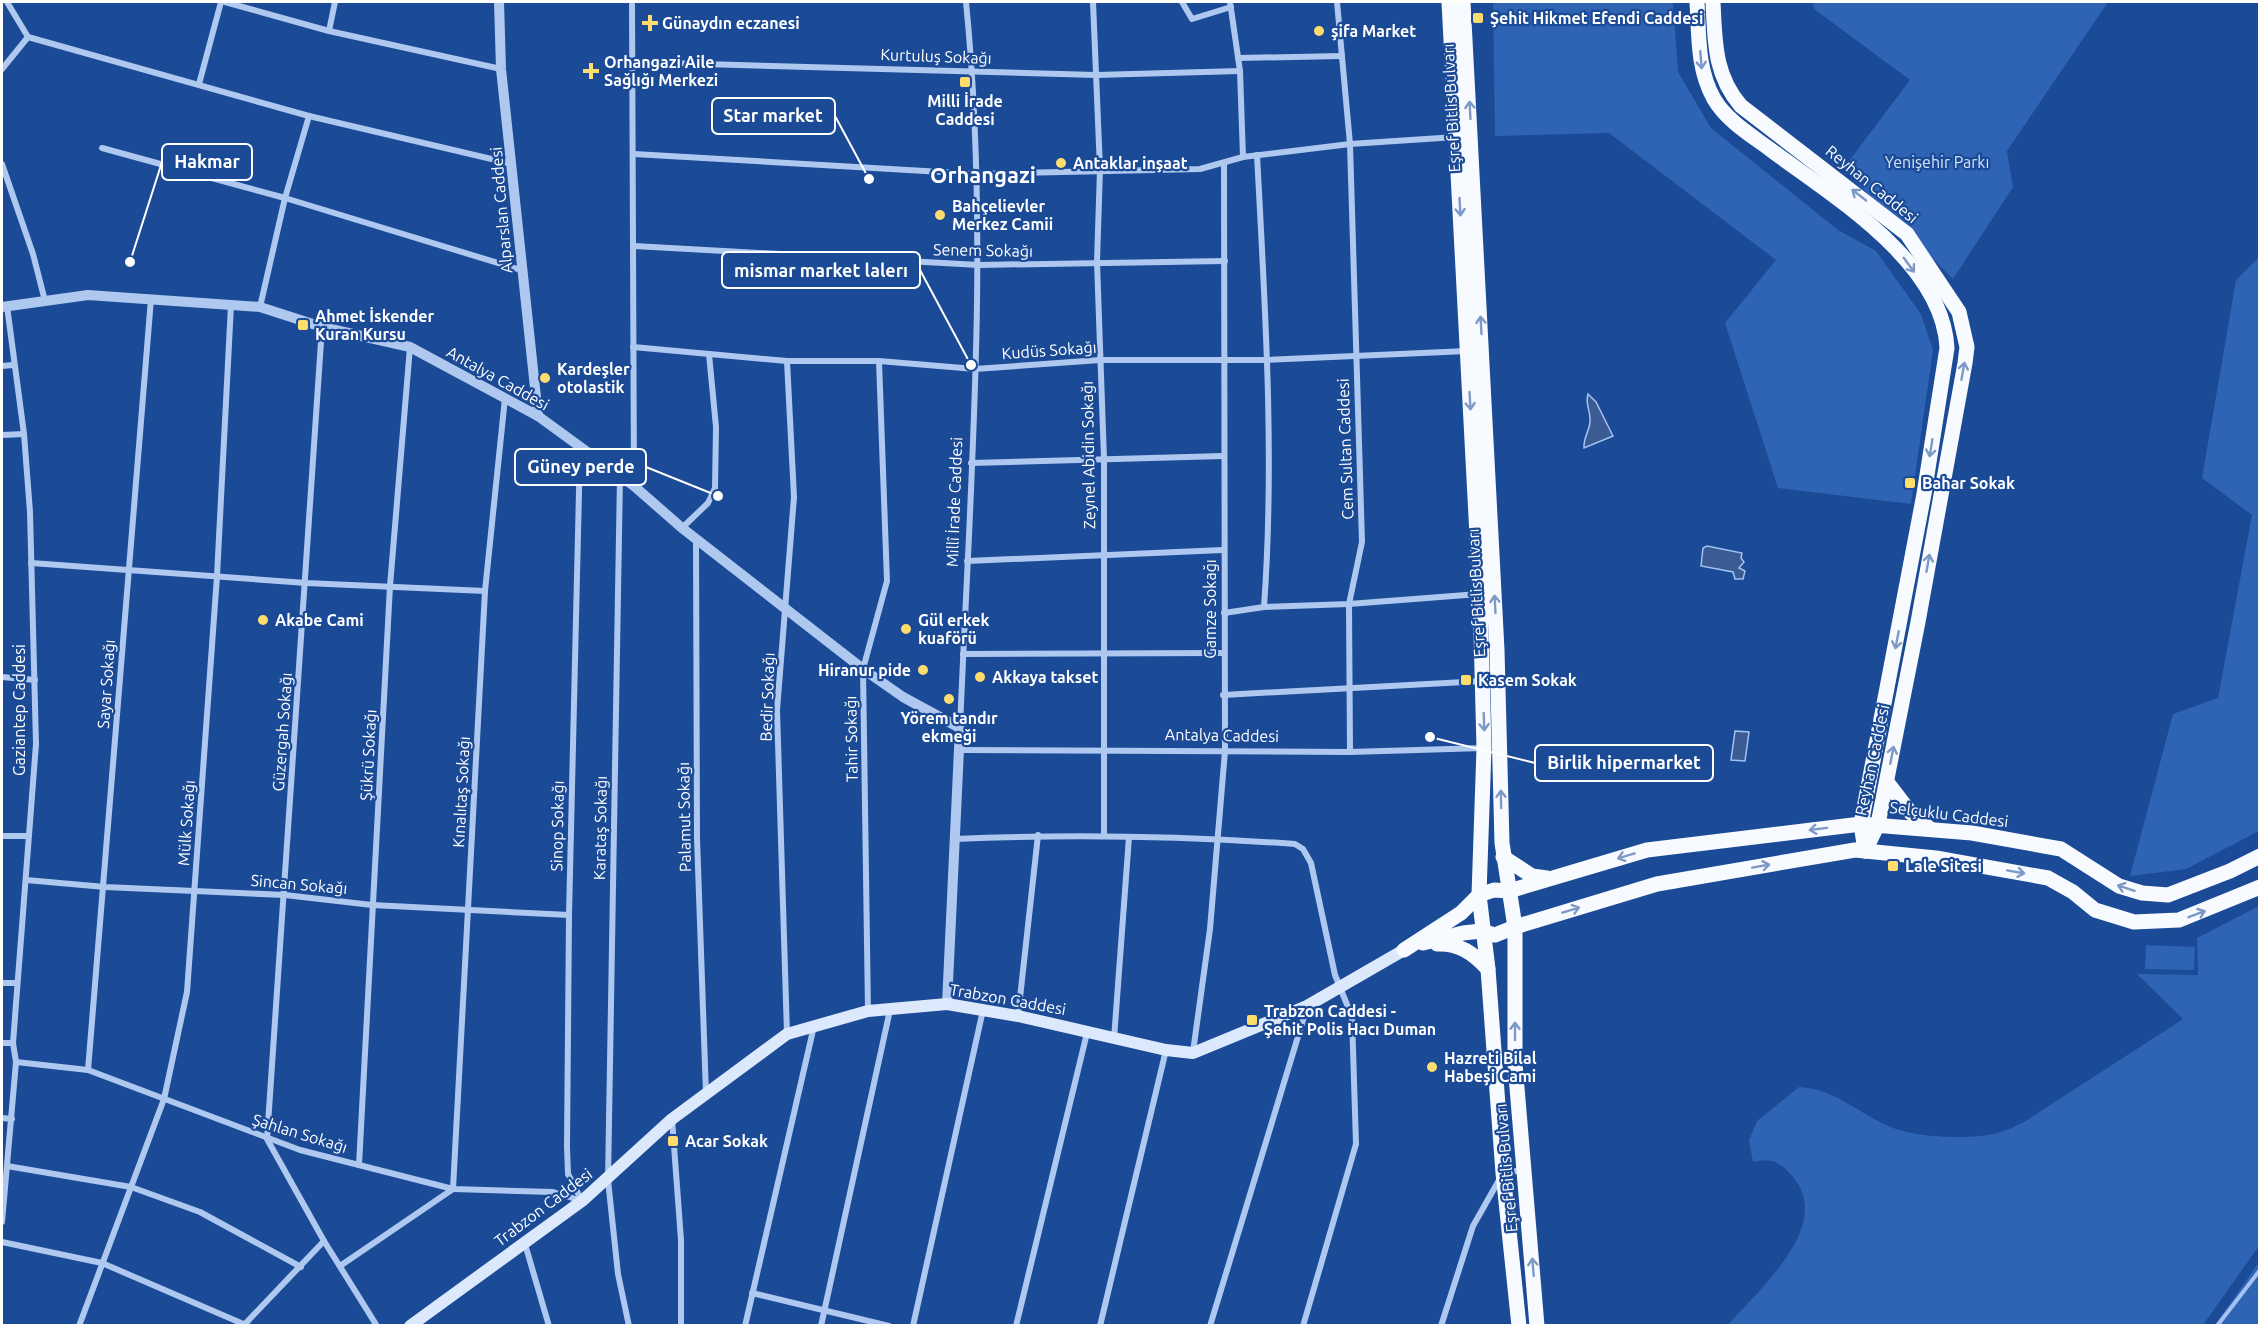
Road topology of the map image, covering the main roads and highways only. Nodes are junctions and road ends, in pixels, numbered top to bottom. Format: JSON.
{"nodes":[{"id":1,"x":1449,"y":2,"type":"edge"},
{"id":2,"x":1463,"y":2,"type":"edge"},
{"id":3,"x":1697,"y":2,"type":"edge"},
{"id":4,"x":1713,"y":2,"type":"edge"},
{"id":5,"x":1464,"y":136,"type":"junction"},
{"id":6,"x":1887,"y":782,"type":"junction"},
{"id":7,"x":1861,"y":824,"type":"junction"},
{"id":8,"x":1878,"y":824,"type":"junction"},
{"id":9,"x":1930,"y":829,"type":"junction"},
{"id":10,"x":1865,"y":851,"type":"junction"},
{"id":11,"x":2259,"y":856,"type":"edge"},
{"id":12,"x":1503,"y":857,"type":"junction"},
{"id":13,"x":1550,"y":878,"type":"junction"},
{"id":14,"x":2259,"y":887,"type":"edge"},
{"id":15,"x":1509,"y":891,"type":"junction"},
{"id":16,"x":1479,"y":895,"type":"junction"},
{"id":17,"x":1515,"y":927,"type":"junction"},
{"id":18,"x":1482,"y":932,"type":"junction"},
{"id":19,"x":1404,"y":950,"type":"junction"},
{"id":20,"x":1488,"y":969,"type":"junction"},
{"id":21,"x":410,"y":1326,"type":"edge"},
{"id":22,"x":1519,"y":1326,"type":"edge"},
{"id":23,"x":1537,"y":1326,"type":"edge"}],
"edges":[{"from":1,"to":5,"type":"main road","name":"Eşref Bitlis Bulvarı"},
{"from":5,"to":2,"type":"main road","name":"Eşref Bitlis Bulvarı","one_way":true},
{"from":3,"to":7,"type":"main road","name":"Reyhan Caddesi","one_way":true},
{"from":6,"to":4,"type":"main road","name":"Reyhan Caddesi","one_way":true},
{"from":12,"to":5,"type":"main road","name":"Eşref Bitlis Bulvarı","one_way":true},
{"from":5,"to":16,"type":"main road","name":"Eşref Bitlis Bulvarı","one_way":true},
{"from":6,"to":8,"type":"main road","name":"Reyhan Caddesi"},
{"from":6,"to":9,"type":"main road"},
{"from":7,"to":8,"type":"main road","name":"Selçuklu Caddesi"},
{"from":7,"to":10,"type":"main road","name":"Reyhan Caddesi"},
{"from":7,"to":13,"type":"main road","name":"Selçuklu Caddesi","one_way":true},
{"from":8,"to":9,"type":"main road","name":"Selçuklu Caddesi"},
{"from":8,"to":10,"type":"main road","name":"Reyhan Caddesi"},
{"from":11,"to":9,"type":"main road","name":"Selçuklu Caddesi","one_way":true},
{"from":10,"to":14,"type":"main road","one_way":true},
{"from":17,"to":10,"type":"main road","one_way":true},
{"from":12,"to":13,"type":"main road"},
{"from":12,"to":15,"type":"main road","name":"Eşref Bitlis Bulvarı"},
{"from":13,"to":15,"type":"main road","name":"Selçuklu Caddesi"},
{"from":15,"to":16,"type":"main road","name":"Selçuklu Caddesi"},
{"from":15,"to":17,"type":"main road","name":"Eşref Bitlis Bulvarı"},
{"from":16,"to":18,"type":"main road","name":"Eşref Bitlis Bulvarı"},
{"from":16,"to":19,"type":"main road","name":"Trabzon Caddesi"},
{"from":17,"to":18,"type":"main road"},
{"from":23,"to":17,"type":"main road","name":"Eşref Bitlis Bulvarı","one_way":true},
{"from":18,"to":19,"type":"main road"},
{"from":18,"to":20,"type":"main road","name":"Eşref Bitlis Bulvarı"},
{"from":19,"to":20,"type":"main road"},
{"from":19,"to":21,"type":"main road","name":"Trabzon Caddesi"},
{"from":20,"to":22,"type":"main road","name":"Eşref Bitlis Bulvarı"}]}
